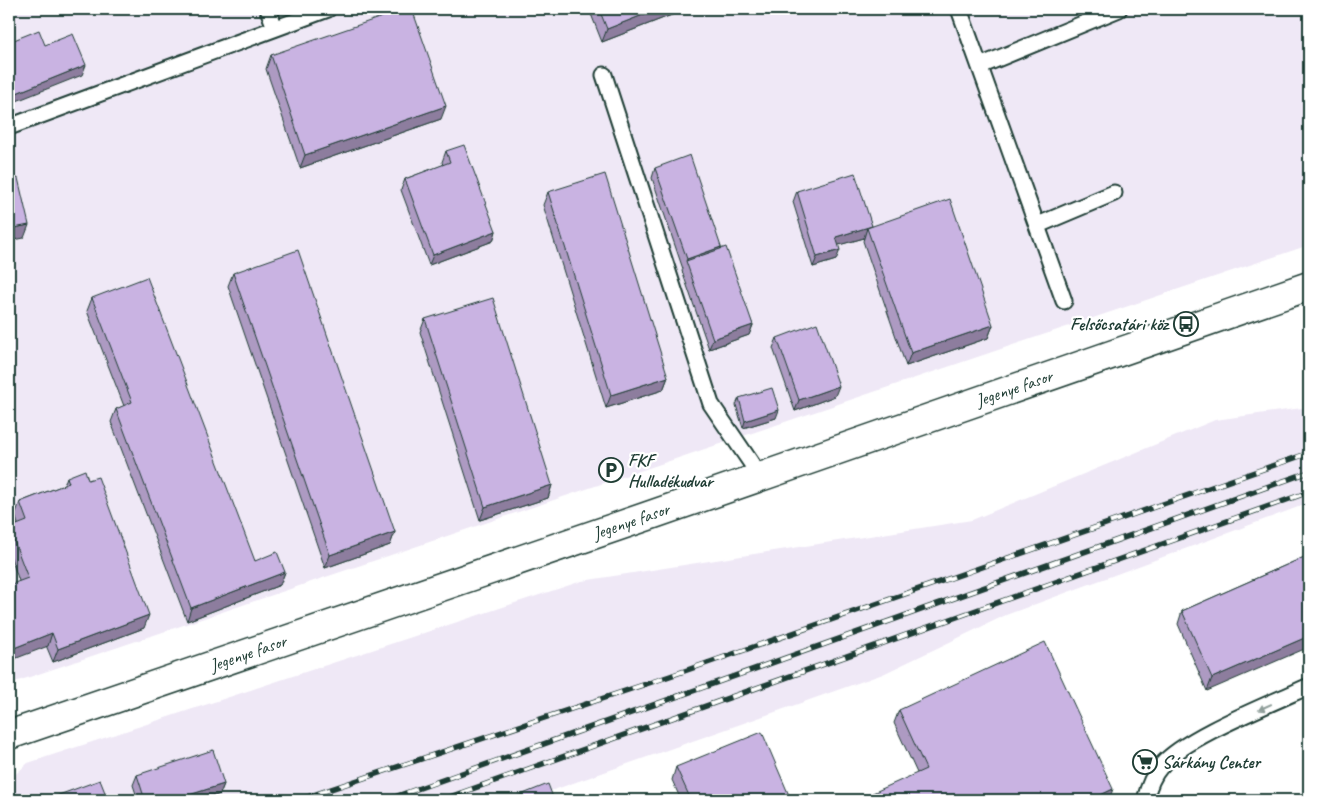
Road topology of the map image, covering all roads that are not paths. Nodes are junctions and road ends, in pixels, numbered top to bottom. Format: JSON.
{"nodes":[{"id":1,"x":268,"y":9,"type":"edge"},
{"id":2,"x":328,"y":9,"type":"edge"},
{"id":3,"x":958,"y":9,"type":"edge"},
{"id":4,"x":1119,"y":9,"type":"edge"},
{"id":5,"x":1099,"y":13,"type":"edge"},
{"id":6,"x":275,"y":28,"type":"junction"},
{"id":7,"x":980,"y":66,"type":"junction"},
{"id":8,"x":604,"y":75,"type":"dead end"},
{"id":9,"x":9,"y":127,"type":"edge"},
{"id":10,"x":1114,"y":193,"type":"dead end"},
{"id":11,"x":1038,"y":225,"type":"junction"},
{"id":12,"x":1309,"y":286,"type":"edge"},
{"id":13,"x":1064,"y":301,"type":"dead end"},
{"id":14,"x":760,"y":476,"type":"junction"},
{"id":15,"x":1309,"y":686,"type":"edge"},
{"id":16,"x":9,"y":735,"type":"edge"},
{"id":17,"x":1145,"y":800,"type":"edge"}],
"edges":[{"from":1,"to":6,"type":"lane"},
{"from":2,"to":6,"type":"lane"},
{"from":3,"to":7,"type":"lane"},
{"from":4,"to":5,"type":"lane"},
{"from":5,"to":7,"type":"lane"},
{"from":6,"to":9,"type":"lane"},
{"from":7,"to":11,"type":"lane"},
{"from":8,"to":14,"type":"lane"},
{"from":10,"to":11,"type":"lane"},
{"from":11,"to":13,"type":"lane"},
{"from":12,"to":14,"type":"street","name":"Jegenye fasor"},
{"from":14,"to":16,"type":"street","name":"Jegenye fasor"},
{"from":15,"to":17,"type":"lane","one_way":true}]}
